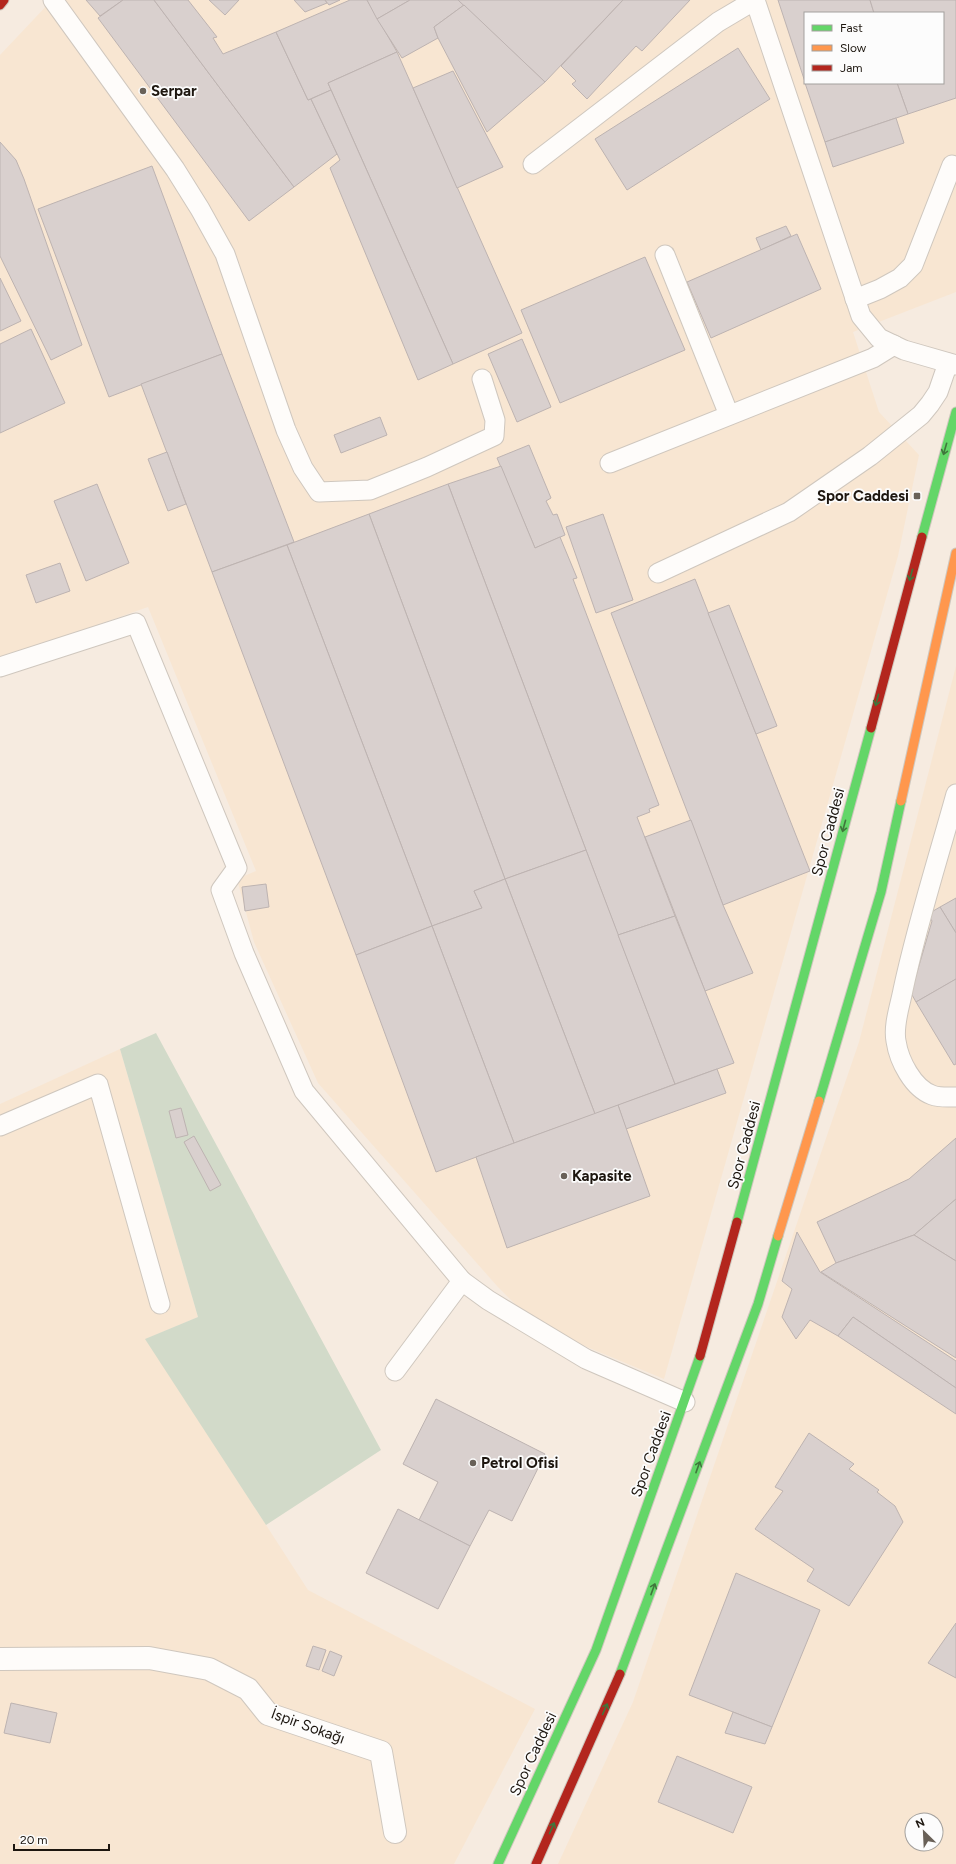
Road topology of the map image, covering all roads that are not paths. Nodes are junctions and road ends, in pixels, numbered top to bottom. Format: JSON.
{"nodes":[{"id":1,"x":4,"y":0,"type":"edge"},
{"id":2,"x":53,"y":0,"type":"edge"},
{"id":3,"x":0,"y":5,"type":"edge"},
{"id":4,"x":533,"y":164,"type":"dead end"},
{"id":5,"x":952,"y":165,"type":"dead end"},
{"id":6,"x":665,"y":255,"type":"dead end"},
{"id":7,"x":855,"y":298,"type":"junction"},
{"id":8,"x":894,"y":345,"type":"junction"},
{"id":9,"x":952,"y":364,"type":"edge"},
{"id":10,"x":482,"y":379,"type":"dead end"},
{"id":11,"x":956,"y":412,"type":"edge"},
{"id":12,"x":730,"y":415,"type":"junction"},
{"id":13,"x":610,"y":462,"type":"dead end"},
{"id":14,"x":956,"y":553,"type":"edge"},
{"id":15,"x":658,"y":573,"type":"dead end"},
{"id":16,"x":0,"y":667,"type":"edge"},
{"id":17,"x":956,"y":794,"type":"edge"},
{"id":18,"x":956,"y":1097,"type":"edge"},
{"id":19,"x":0,"y":1126,"type":"edge"},
{"id":20,"x":462,"y":1281,"type":"junction"},
{"id":21,"x":160,"y":1304,"type":"dead end"},
{"id":22,"x":395,"y":1371,"type":"dead end"},
{"id":23,"x":685,"y":1402,"type":"junction"},
{"id":24,"x":0,"y":1660,"type":"edge"},
{"id":25,"x":395,"y":1832,"type":"dead end"},
{"id":26,"x":498,"y":1864,"type":"edge"},
{"id":27,"x":536,"y":1864,"type":"edge"}],
"edges":[{"from":1,"to":3,"type":"main road"},
{"from":2,"to":10,"type":"lane"},
{"from":4,"to":7,"type":"lane"},
{"from":5,"to":7,"type":"lane"},
{"from":6,"to":12,"type":"lane"},
{"from":7,"to":8,"type":"lane"},
{"from":8,"to":9,"type":"lane"},
{"from":8,"to":12,"type":"lane"},
{"from":9,"to":15,"type":"lane"},
{"from":11,"to":23,"type":"main road","name":"Spor Caddesi","one_way":true},
{"from":12,"to":13,"type":"lane"},
{"from":27,"to":14,"type":"main road","one_way":true},
{"from":16,"to":20,"type":"lane"},
{"from":17,"to":18,"type":"lane"},
{"from":19,"to":21,"type":"lane"},
{"from":20,"to":22,"type":"lane"},
{"from":20,"to":23,"type":"lane"},
{"from":23,"to":26,"type":"main road","name":"Spor Caddesi"},
{"from":24,"to":25,"type":"street","name":"İspir Sokağı"}]}
